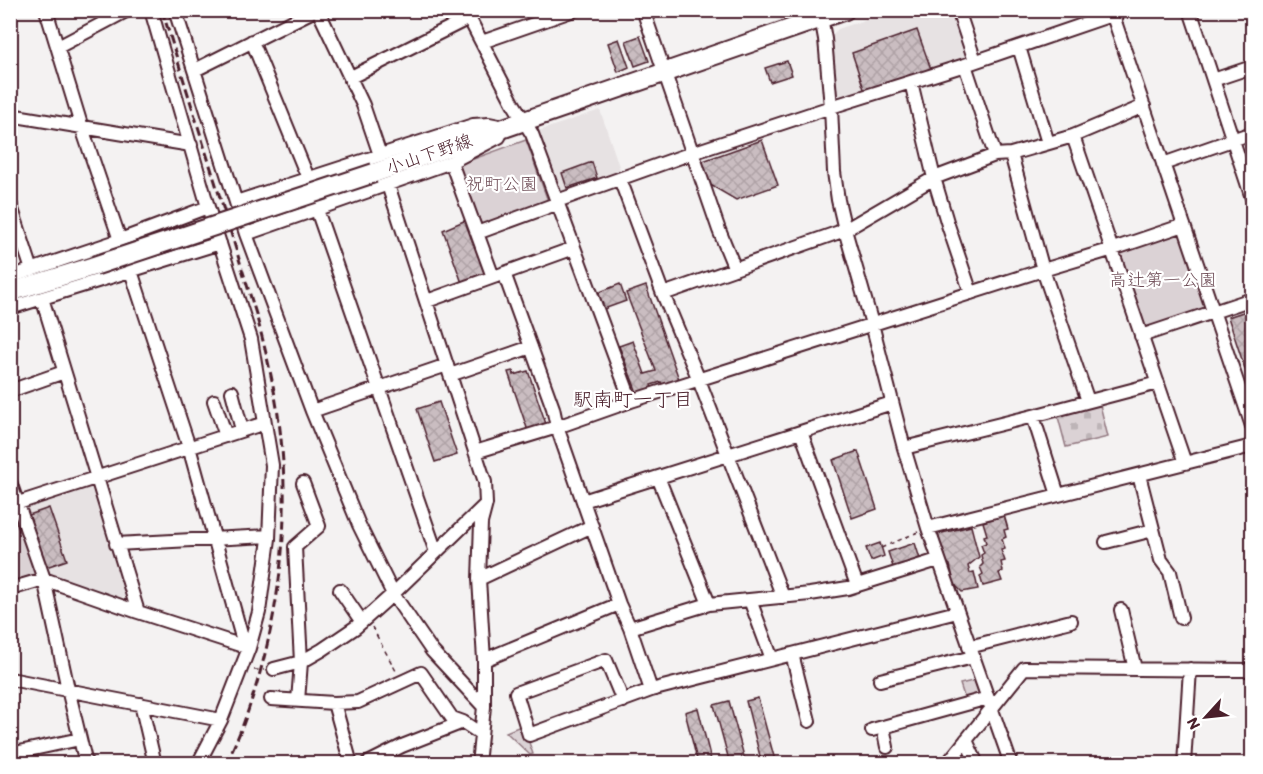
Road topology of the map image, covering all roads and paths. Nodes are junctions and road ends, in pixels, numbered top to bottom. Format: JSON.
{"nodes":[{"id":1,"x":45,"y":10,"type":"edge"},
{"id":2,"x":128,"y":10,"type":"edge"},
{"id":3,"x":151,"y":10,"type":"edge"},
{"id":4,"x":175,"y":10,"type":"edge"},
{"id":5,"x":316,"y":10,"type":"edge"},
{"id":6,"x":574,"y":10,"type":"edge"},
{"id":7,"x":643,"y":10,"type":"edge"},
{"id":8,"x":845,"y":10,"type":"edge"},
{"id":9,"x":958,"y":10,"type":"edge"},
{"id":10,"x":1126,"y":10,"type":"edge"},
{"id":11,"x":1190,"y":10,"type":"edge"},
{"id":12,"x":1112,"y":13,"type":"edge"},
{"id":13,"x":467,"y":14,"type":"edge"},
{"id":14,"x":820,"y":15,"type":"edge"},
{"id":15,"x":252,"y":41,"type":"junction"},
{"id":16,"x":482,"y":42,"type":"junction"},
{"id":17,"x":58,"y":47,"type":"junction"},
{"id":18,"x":1018,"y":47,"type":"junction"},
{"id":19,"x":970,"y":63,"type":"junction"},
{"id":20,"x":1252,"y":68,"type":"edge"},
{"id":21,"x":195,"y":70,"type":"junction"},
{"id":22,"x":664,"y":72,"type":"junction"},
{"id":23,"x":351,"y":77,"type":"junction"},
{"id":24,"x":1213,"y":80,"type":"junction"},
{"id":25,"x":910,"y":82,"type":"junction"},
{"id":26,"x":1144,"y":106,"type":"junction"},
{"id":27,"x":831,"y":107,"type":"junction"},
{"id":28,"x":10,"y":115,"type":"edge"},
{"id":29,"x":524,"y":120,"type":"junction"},
{"id":30,"x":504,"y":127,"type":"junction"},
{"id":31,"x":82,"y":128,"type":"junction"},
{"id":32,"x":1252,"y":133,"type":"edge"},
{"id":33,"x":1073,"y":136,"type":"junction"},
{"id":34,"x":1233,"y":140,"type":"junction"},
{"id":35,"x":1048,"y":143,"type":"junction"},
{"id":36,"x":190,"y":146,"type":"junction"},
{"id":37,"x":692,"y":153,"type":"junction"},
{"id":38,"x":380,"y":154,"type":"junction"},
{"id":39,"x":1011,"y":154,"type":"junction"},
{"id":40,"x":995,"y":155,"type":"junction"},
{"id":41,"x":451,"y":162,"type":"junction"},
{"id":42,"x":1163,"y":164,"type":"junction"},
{"id":43,"x":308,"y":178,"type":"junction"},
{"id":44,"x":934,"y":178,"type":"junction"},
{"id":45,"x":620,"y":179,"type":"junction"},
{"id":46,"x":388,"y":185,"type":"junction"},
{"id":47,"x":1252,"y":198,"type":"edge"},
{"id":48,"x":557,"y":201,"type":"junction"},
{"id":49,"x":10,"y":202,"type":"edge"},
{"id":50,"x":236,"y":202,"type":"junction"},
{"id":51,"x":208,"y":207,"type":"junction"},
{"id":52,"x":317,"y":210,"type":"junction"},
{"id":53,"x":1184,"y":225,"type":"junction"},
{"id":54,"x":845,"y":230,"type":"junction"},
{"id":55,"x":477,"y":233,"type":"junction"},
{"id":56,"x":246,"y":234,"type":"junction"},
{"id":57,"x":120,"y":240,"type":"junction"},
{"id":58,"x":220,"y":243,"type":"junction"},
{"id":59,"x":574,"y":248,"type":"junction"},
{"id":60,"x":1113,"y":249,"type":"junction"},
{"id":61,"x":735,"y":269,"type":"junction"},
{"id":62,"x":32,"y":270,"type":"junction"},
{"id":63,"x":1044,"y":270,"type":"junction"},
{"id":64,"x":131,"y":271,"type":"junction"},
{"id":65,"x":498,"y":275,"type":"junction"},
{"id":66,"x":10,"y":277,"type":"edge"},
{"id":67,"x":10,"y":292,"type":"edge"},
{"id":68,"x":971,"y":293,"type":"junction"},
{"id":69,"x":663,"y":294,"type":"junction"},
{"id":70,"x":42,"y":298,"type":"junction"},
{"id":71,"x":1252,"y":299,"type":"edge"},
{"id":72,"x":427,"y":301,"type":"junction"},
{"id":73,"x":10,"y":308,"type":"edge"},
{"id":74,"x":1215,"y":312,"type":"junction"},
{"id":75,"x":872,"y":324,"type":"junction"},
{"id":76,"x":1141,"y":336,"type":"junction"},
{"id":77,"x":531,"y":346,"type":"junction"},
{"id":78,"x":448,"y":370,"type":"junction"},
{"id":79,"x":64,"y":372,"type":"junction"},
{"id":80,"x":699,"y":380,"type":"junction"},
{"id":81,"x":1158,"y":383,"type":"junction"},
{"id":82,"x":379,"y":388,"type":"junction"},
{"id":83,"x":10,"y":391,"type":"edge"},
{"id":84,"x":232,"y":392,"type":"dead end"},
{"id":85,"x":214,"y":401,"type":"dead end"},
{"id":86,"x":630,"y":401,"type":"junction"},
{"id":87,"x":1088,"y":401,"type":"junction"},
{"id":88,"x":892,"y":403,"type":"junction"},
{"id":89,"x":312,"y":411,"type":"junction"},
{"id":90,"x":1034,"y":416,"type":"junction"},
{"id":91,"x":266,"y":423,"type":"junction"},
{"id":92,"x":1252,"y":426,"type":"edge"},
{"id":93,"x":557,"y":427,"type":"junction"},
{"id":94,"x":242,"y":430,"type":"junction"},
{"id":95,"x":801,"y":432,"type":"junction"},
{"id":96,"x":226,"y":436,"type":"junction"},
{"id":97,"x":1252,"y":446,"type":"edge"},
{"id":98,"x":189,"y":447,"type":"junction"},
{"id":99,"x":904,"y":448,"type":"junction"},
{"id":100,"x":475,"y":452,"type":"junction"},
{"id":101,"x":728,"y":455,"type":"junction"},
{"id":102,"x":1185,"y":463,"type":"junction"},
{"id":103,"x":1139,"y":474,"type":"junction"},
{"id":104,"x":96,"y":477,"type":"junction"},
{"id":105,"x":658,"y":477,"type":"junction"},
{"id":106,"x":10,"y":482,"type":"edge"},
{"id":107,"x":303,"y":483,"type":"dead end"},
{"id":108,"x":1058,"y":495,"type":"junction"},
{"id":109,"x":583,"y":501,"type":"junction"},
{"id":110,"x":14,"y":504,"type":"edge"},
{"id":111,"x":486,"y":504,"type":"junction"},
{"id":112,"x":592,"y":526,"type":"junction"},
{"id":113,"x":928,"y":528,"type":"junction"},
{"id":114,"x":1153,"y":530,"type":"junction"},
{"id":115,"x":269,"y":536,"type":"junction"},
{"id":116,"x":214,"y":539,"type":"junction"},
{"id":117,"x":1106,"y":542,"type":"dead end"},
{"id":118,"x":116,"y":544,"type":"junction"},
{"id":119,"x":881,"y":548,"type":"dead end"},
{"id":120,"x":436,"y":552,"type":"junction"},
{"id":121,"x":938,"y":560,"type":"junction"},
{"id":122,"x":44,"y":579,"type":"junction"},
{"id":123,"x":479,"y":579,"type":"junction"},
{"id":124,"x":857,"y":585,"type":"junction"},
{"id":125,"x":10,"y":589,"type":"edge"},
{"id":126,"x":340,"y":590,"type":"dead end"},
{"id":127,"x":393,"y":594,"type":"junction"},
{"id":128,"x":783,"y":597,"type":"junction"},
{"id":129,"x":750,"y":600,"type":"junction"},
{"id":130,"x":619,"y":604,"type":"junction"},
{"id":131,"x":709,"y":604,"type":"junction"},
{"id":132,"x":1121,"y":610,"type":"dead end"},
{"id":133,"x":138,"y":612,"type":"junction"},
{"id":134,"x":957,"y":612,"type":"junction"},
{"id":135,"x":1181,"y":618,"type":"dead end"},
{"id":136,"x":364,"y":619,"type":"junction"},
{"id":137,"x":1071,"y":621,"type":"dead end"},
{"id":138,"x":630,"y":628,"type":"junction"},
{"id":139,"x":249,"y":648,"type":"junction"},
{"id":140,"x":971,"y":652,"type":"junction"},
{"id":141,"x":792,"y":654,"type":"junction"},
{"id":142,"x":772,"y":659,"type":"junction"},
{"id":143,"x":484,"y":660,"type":"junction"},
{"id":144,"x":301,"y":662,"type":"junction"},
{"id":145,"x":274,"y":669,"type":"joint"},
{"id":146,"x":1135,"y":669,"type":"junction"},
{"id":147,"x":1190,"y":669,"type":"junction"},
{"id":148,"x":1252,"y":670,"type":"edge"},
{"id":149,"x":240,"y":671,"type":"junction"},
{"id":150,"x":10,"y":679,"type":"edge"},
{"id":151,"x":880,"y":680,"type":"dead end"},
{"id":152,"x":402,"y":682,"type":"junction"},
{"id":153,"x":68,"y":689,"type":"junction"},
{"id":154,"x":651,"y":690,"type":"junction"},
{"id":155,"x":271,"y":699,"type":"dead end"},
{"id":156,"x":298,"y":701,"type":"junction"},
{"id":157,"x":623,"y":701,"type":"junction"},
{"id":158,"x":990,"y":703,"type":"junction"},
{"id":159,"x":141,"y":704,"type":"junction"},
{"id":160,"x":334,"y":704,"type":"junction"},
{"id":161,"x":484,"y":707,"type":"junction"},
{"id":162,"x":221,"y":720,"type":"junction"},
{"id":163,"x":809,"y":721,"type":"dead end"},
{"id":164,"x":463,"y":722,"type":"junction"},
{"id":165,"x":481,"y":734,"type":"junction"},
{"id":166,"x":80,"y":739,"type":"junction"},
{"id":167,"x":966,"y":740,"type":"junction"},
{"id":168,"x":887,"y":747,"type":"dead end"},
{"id":169,"x":10,"y":754,"type":"edge"},
{"id":170,"x":86,"y":764,"type":"edge"},
{"id":171,"x":155,"y":764,"type":"edge"},
{"id":172,"x":198,"y":764,"type":"edge"},
{"id":173,"x":351,"y":764,"type":"edge"},
{"id":174,"x":366,"y":764,"type":"edge"},
{"id":175,"x":478,"y":764,"type":"edge"},
{"id":176,"x":947,"y":764,"type":"edge"},
{"id":177,"x":977,"y":764,"type":"edge"},
{"id":178,"x":1011,"y":764,"type":"edge"},
{"id":179,"x":1184,"y":764,"type":"edge"}],
"edges":[{"from":1,"to":17,"type":"street"},
{"from":2,"to":17,"type":"street"},
{"from":3,"to":36,"type":"street"},
{"from":4,"to":21,"type":"street"},
{"from":5,"to":15,"type":"street"},
{"from":5,"to":23,"type":"street"},
{"from":6,"to":16,"type":"street"},
{"from":7,"to":22,"type":"street"},
{"from":8,"to":14,"type":"main road","name":"小山下野線"},
{"from":9,"to":19,"type":"street"},
{"from":10,"to":12,"type":"street"},
{"from":11,"to":24,"type":"street"},
{"from":12,"to":18,"type":"street"},
{"from":12,"to":26,"type":"street"},
{"from":13,"to":16,"type":"street"},
{"from":13,"to":23,"type":"street"},
{"from":14,"to":22,"type":"main road","name":"小山下野線"},
{"from":14,"to":27,"type":"street"},
{"from":15,"to":21,"type":"street"},
{"from":15,"to":43,"type":"street"},
{"from":16,"to":29,"type":"street"},
{"from":17,"to":31,"type":"street"},
{"from":18,"to":19,"type":"street"},
{"from":18,"to":35,"type":"street"},
{"from":19,"to":25,"type":"street"},
{"from":19,"to":40,"type":"street"},
{"from":20,"to":24,"type":"street"},
{"from":21,"to":50,"type":"street"},
{"from":22,"to":29,"type":"main road","name":"小山下野線"},
{"from":22,"to":37,"type":"street"},
{"from":23,"to":38,"type":"street"},
{"from":24,"to":34,"type":"street"},
{"from":25,"to":27,"type":"street"},
{"from":25,"to":44,"type":"street"},
{"from":26,"to":33,"type":"street"},
{"from":26,"to":42,"type":"street"},
{"from":27,"to":37,"type":"street"},
{"from":27,"to":54,"type":"street"},
{"from":28,"to":31,"type":"street"},
{"from":29,"to":30,"type":"main road","name":"小山下野線"},
{"from":29,"to":48,"type":"street"},
{"from":30,"to":38,"type":"street"},
{"from":30,"to":41,"type":"street"},
{"from":30,"to":67,"type":"main road","name":"小山下野線","bridge":true},
{"from":31,"to":36,"type":"street"},
{"from":31,"to":57,"type":"street"},
{"from":32,"to":34,"type":"street"},
{"from":33,"to":35,"type":"street"},
{"from":33,"to":60,"type":"street"},
{"from":34,"to":42,"type":"street"},
{"from":34,"to":47,"type":"street"},
{"from":35,"to":39,"type":"street"},
{"from":36,"to":51,"type":"street"},
{"from":37,"to":45,"type":"street"},
{"from":37,"to":61,"type":"street"},
{"from":38,"to":43,"type":"street"},
{"from":39,"to":40,"type":"street"},
{"from":39,"to":63,"type":"street"},
{"from":40,"to":44,"type":"street"},
{"from":41,"to":46,"type":"street"},
{"from":41,"to":55,"type":"street"},
{"from":42,"to":53,"type":"street"},
{"from":43,"to":50,"type":"street"},
{"from":44,"to":54,"type":"street"},
{"from":44,"to":68,"type":"street"},
{"from":45,"to":48,"type":"street"},
{"from":45,"to":69,"type":"street"},
{"from":46,"to":52,"type":"street"},
{"from":46,"to":72,"type":"street"},
{"from":48,"to":55,"type":"street"},
{"from":48,"to":59,"type":"street"},
{"from":49,"to":62,"type":"street"},
{"from":50,"to":56,"type":"street"},
{"from":51,"to":57,"type":"street"},
{"from":51,"to":58,"type":"street"},
{"from":52,"to":56,"type":"street"},
{"from":52,"to":82,"type":"street"},
{"from":53,"to":60,"type":"street"},
{"from":53,"to":74,"type":"street"},
{"from":54,"to":61,"type":"street"},
{"from":54,"to":75,"type":"street"},
{"from":55,"to":65,"type":"street"},
{"from":56,"to":89,"type":"street"},
{"from":57,"to":62,"type":"street"},
{"from":58,"to":64,"type":"street"},
{"from":58,"to":91,"type":"street"},
{"from":59,"to":65,"type":"street"},
{"from":59,"to":86,"type":"street"},
{"from":60,"to":63,"type":"street"},
{"from":60,"to":76,"type":"street"},
{"from":61,"to":69,"type":"street"},
{"from":62,"to":66,"type":"street"},
{"from":63,"to":68,"type":"street"},
{"from":63,"to":87,"type":"street"},
{"from":64,"to":70,"type":"street"},
{"from":64,"to":98,"type":"street"},
{"from":65,"to":72,"type":"street"},
{"from":65,"to":77,"type":"street"},
{"from":68,"to":75,"type":"street"},
{"from":69,"to":80,"type":"street"},
{"from":70,"to":73,"type":"street"},
{"from":70,"to":79,"type":"street"},
{"from":71,"to":74,"type":"street"},
{"from":72,"to":78,"type":"street"},
{"from":74,"to":76,"type":"street"},
{"from":74,"to":92,"type":"street"},
{"from":75,"to":80,"type":"street"},
{"from":75,"to":88,"type":"street"},
{"from":76,"to":81,"type":"street"},
{"from":77,"to":78,"type":"street"},
{"from":77,"to":93,"type":"street"},
{"from":78,"to":82,"type":"street"},
{"from":78,"to":100,"type":"street"},
{"from":79,"to":83,"type":"street"},
{"from":79,"to":104,"type":"street"},
{"from":80,"to":86,"type":"street"},
{"from":80,"to":101,"type":"street"},
{"from":81,"to":87,"type":"street"},
{"from":81,"to":102,"type":"street"},
{"from":82,"to":89,"type":"street"},
{"from":82,"to":120,"type":"street"},
{"from":84,"to":94,"type":"street"},
{"from":85,"to":96,"type":"street"},
{"from":86,"to":93,"type":"street"},
{"from":87,"to":90,"type":"street"},
{"from":88,"to":95,"type":"street"},
{"from":88,"to":99,"type":"street"},
{"from":89,"to":127,"type":"street"},
{"from":90,"to":99,"type":"street"},
{"from":90,"to":108,"type":"street"},
{"from":91,"to":94,"type":"street"},
{"from":91,"to":115,"type":"street"},
{"from":93,"to":100,"type":"street"},
{"from":93,"to":109,"type":"street"},
{"from":94,"to":96,"type":"street"},
{"from":95,"to":101,"type":"street"},
{"from":95,"to":124,"type":"street"},
{"from":96,"to":98,"type":"street"},
{"from":97,"to":102,"type":"street"},
{"from":98,"to":104,"type":"street"},
{"from":98,"to":116,"type":"street"},
{"from":99,"to":113,"type":"street"},
{"from":100,"to":111,"type":"street"},
{"from":101,"to":105,"type":"street"},
{"from":101,"to":128,"type":"street"},
{"from":102,"to":103,"type":"street"},
{"from":103,"to":108,"type":"street"},
{"from":103,"to":114,"type":"street"},
{"from":104,"to":110,"type":"street"},
{"from":104,"to":118,"type":"street"},
{"from":105,"to":109,"type":"street"},
{"from":105,"to":131,"type":"street"},
{"from":106,"to":110,"type":"street"},
{"from":107,"to":144,"type":"street"},
{"from":108,"to":113,"type":"street"},
{"from":109,"to":112,"type":"street"},
{"from":110,"to":122,"type":"street"},
{"from":111,"to":120,"type":"street"},
{"from":111,"to":123,"type":"street"},
{"from":112,"to":123,"type":"street"},
{"from":112,"to":130,"type":"street"},
{"from":113,"to":119,"type":"path"},
{"from":113,"to":121,"type":"street"},
{"from":114,"to":117,"type":"street"},
{"from":114,"to":135,"type":"street"},
{"from":115,"to":116,"type":"street"},
{"from":115,"to":139,"type":"street"},
{"from":116,"to":118,"type":"street"},
{"from":116,"to":139,"type":"street"},
{"from":118,"to":133,"type":"street"},
{"from":120,"to":127,"type":"street"},
{"from":121,"to":124,"type":"street"},
{"from":121,"to":134,"type":"street"},
{"from":122,"to":125,"type":"street"},
{"from":122,"to":133,"type":"street"},
{"from":122,"to":153,"type":"street"},
{"from":123,"to":143,"type":"street"},
{"from":124,"to":128,"type":"street"},
{"from":126,"to":136,"type":"street"},
{"from":127,"to":136,"type":"street"},
{"from":127,"to":161,"type":"street"},
{"from":128,"to":129,"type":"street"},
{"from":129,"to":131,"type":"street"},
{"from":129,"to":142,"type":"street"},
{"from":130,"to":138,"type":"street"},
{"from":130,"to":143,"type":"street"},
{"from":131,"to":138,"type":"street"},
{"from":132,"to":146,"type":"street"},
{"from":133,"to":139,"type":"street"},
{"from":134,"to":140,"type":"street"},
{"from":134,"to":141,"type":"street"},
{"from":136,"to":144,"type":"street"},
{"from":136,"to":152,"type":"path"},
{"from":137,"to":140,"type":"street"},
{"from":138,"to":154,"type":"street"},
{"from":139,"to":149,"type":"street"},
{"from":140,"to":151,"type":"street"},
{"from":140,"to":158,"type":"street"},
{"from":141,"to":142,"type":"street"},
{"from":141,"to":163,"type":"street"},
{"from":142,"to":154,"type":"street"},
{"from":143,"to":161,"type":"street"},
{"from":144,"to":145,"type":"street"},
{"from":144,"to":156,"type":"street"},
{"from":145,"to":149,"type":"path"},
{"from":146,"to":147,"type":"street"},
{"from":146,"to":158,"type":"street"},
{"from":147,"to":148,"type":"street"},
{"from":147,"to":179,"type":"street"},
{"from":149,"to":162,"type":"street"},
{"from":150,"to":153,"type":"street"},
{"from":152,"to":160,"type":"street"},
{"from":152,"to":164,"type":"street"},
{"from":153,"to":159,"type":"street"},
{"from":153,"to":166,"type":"street"},
{"from":154,"to":157,"type":"street"},
{"from":155,"to":156,"type":"street"},
{"from":156,"to":160,"type":"street"},
{"from":157,"to":157,"type":"street"},
{"from":158,"to":167,"type":"street"},
{"from":158,"to":168,"type":"street"},
{"from":158,"to":178,"type":"street"},
{"from":159,"to":162,"type":"street"},
{"from":159,"to":171,"type":"street"},
{"from":160,"to":173,"type":"street"},
{"from":161,"to":165,"type":"street"},
{"from":162,"to":172,"type":"street"},
{"from":164,"to":165,"type":"street"},
{"from":164,"to":174,"type":"street"},
{"from":165,"to":175,"type":"street"},
{"from":166,"to":169,"type":"street"},
{"from":166,"to":170,"type":"street"},
{"from":167,"to":176,"type":"street"},
{"from":167,"to":177,"type":"street"}]}
